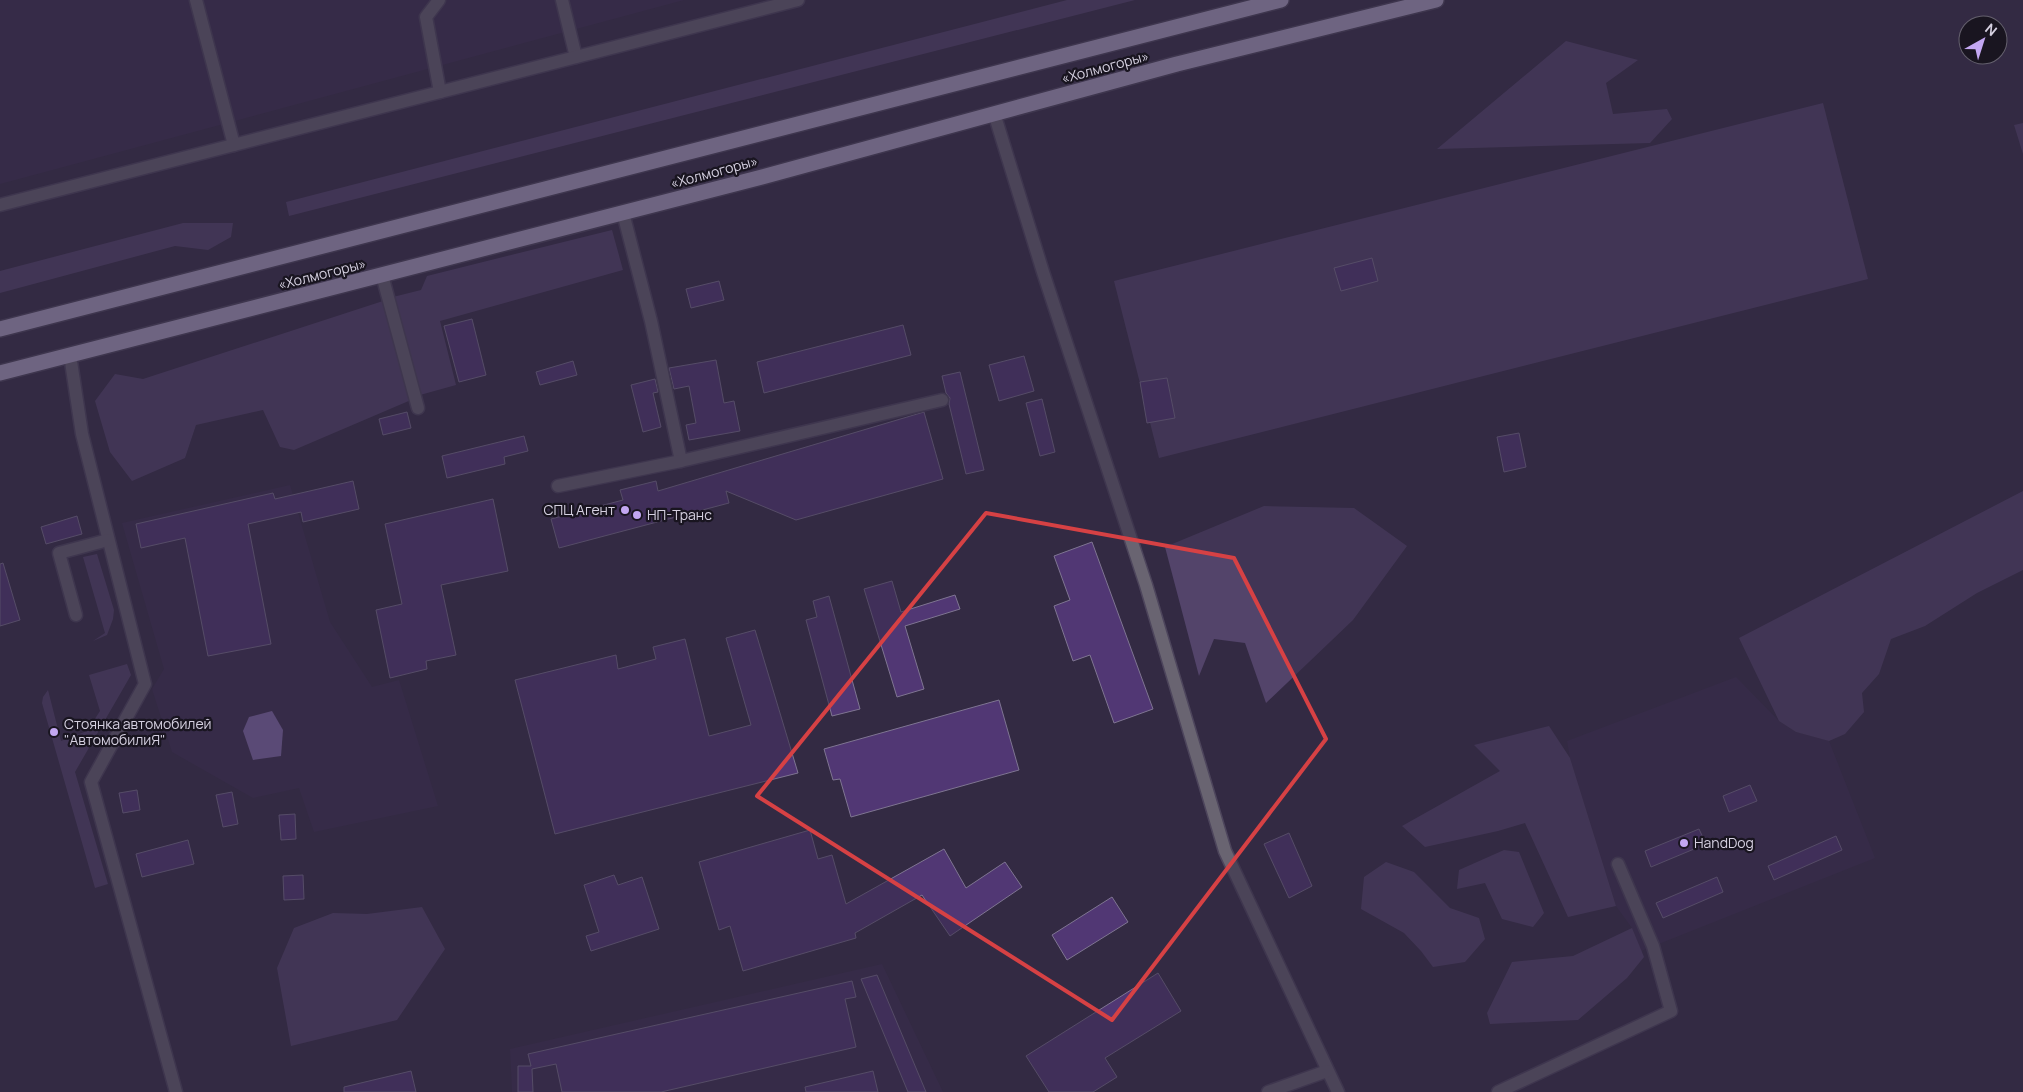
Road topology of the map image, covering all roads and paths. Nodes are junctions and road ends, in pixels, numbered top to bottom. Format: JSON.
{"nodes":[{"id":1,"x":196,"y":0,"type":"edge"},
{"id":2,"x":438,"y":0,"type":"edge"},
{"id":3,"x":562,"y":0,"type":"edge"},
{"id":4,"x":798,"y":0,"type":"edge"},
{"id":5,"x":1281,"y":0,"type":"edge"},
{"id":6,"x":1436,"y":0,"type":"edge"},
{"id":7,"x":576,"y":57,"type":"junction"},
{"id":8,"x":440,"y":92,"type":"junction"},
{"id":9,"x":994,"y":113,"type":"junction"},
{"id":10,"x":234,"y":145,"type":"junction"},
{"id":11,"x":0,"y":205,"type":"edge"},
{"id":12,"x":623,"y":213,"type":"junction"},
{"id":13,"x":382,"y":275,"type":"junction"},
{"id":14,"x":0,"y":329,"type":"edge"},
{"id":15,"x":70,"y":355,"type":"junction"},
{"id":16,"x":0,"y":373,"type":"edge"},
{"id":17,"x":942,"y":400,"type":"dead end"},
{"id":18,"x":418,"y":408,"type":"dead end"},
{"id":19,"x":681,"y":461,"type":"junction"},
{"id":20,"x":558,"y":486,"type":"dead end"},
{"id":21,"x":108,"y":540,"type":"junction"},
{"id":22,"x":76,"y":614,"type":"dead end"},
{"id":23,"x":1618,"y":864,"type":"dead end"},
{"id":24,"x":1327,"y":1071,"type":"junction"},
{"id":25,"x":176,"y":1092,"type":"edge"},
{"id":26,"x":1268,"y":1092,"type":"edge"},
{"id":27,"x":1338,"y":1092,"type":"edge"},
{"id":28,"x":1498,"y":1092,"type":"edge"}],
"edges":[{"from":1,"to":10,"type":"street"},
{"from":2,"to":8,"type":"street"},
{"from":3,"to":7,"type":"street"},
{"from":4,"to":7,"type":"street"},
{"from":5,"to":14,"type":"highway","name":"«Холмогоры»"},
{"from":6,"to":9,"type":"highway","name":"«Холмогоры»"},
{"from":7,"to":8,"type":"street"},
{"from":8,"to":10,"type":"street"},
{"from":9,"to":12,"type":"highway","name":"«Холмогоры»"},
{"from":9,"to":24,"type":"street"},
{"from":10,"to":11,"type":"street"},
{"from":12,"to":13,"type":"highway","name":"«Холмогоры»"},
{"from":12,"to":19,"type":"street"},
{"from":13,"to":15,"type":"highway","name":"«Холмогоры»"},
{"from":13,"to":18,"type":"street"},
{"from":15,"to":16,"type":"highway","name":"«Холмогоры»"},
{"from":15,"to":21,"type":"street"},
{"from":17,"to":19,"type":"street"},
{"from":19,"to":20,"type":"street"},
{"from":21,"to":22,"type":"street"},
{"from":21,"to":25,"type":"street"},
{"from":23,"to":28,"type":"street"},
{"from":24,"to":26,"type":"street"},
{"from":24,"to":27,"type":"street"}]}
